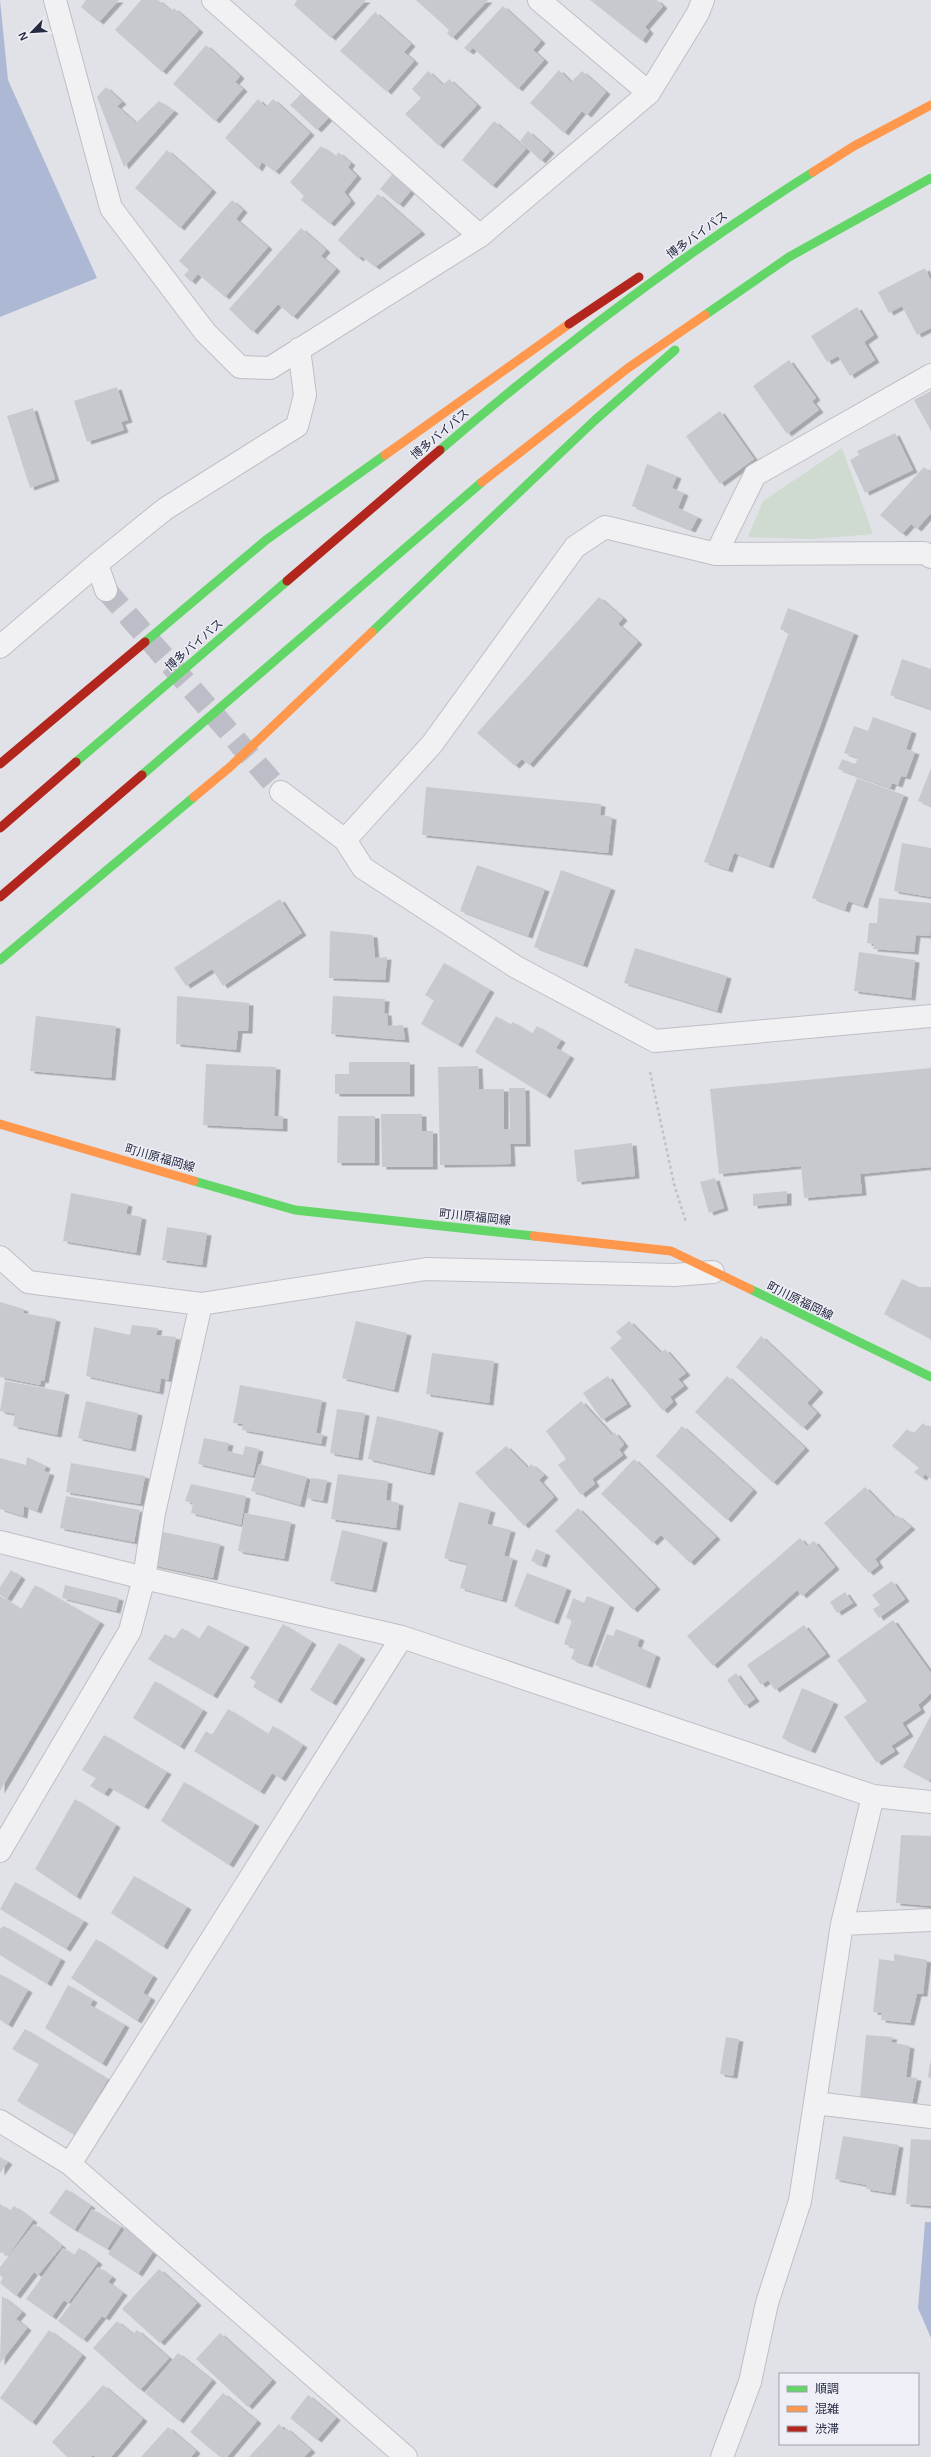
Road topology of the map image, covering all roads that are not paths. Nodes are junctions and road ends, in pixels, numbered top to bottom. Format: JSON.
{"nodes":[{"id":1,"x":55,"y":0,"type":"edge"},
{"id":2,"x":213,"y":0,"type":"edge"},
{"id":3,"x":539,"y":0,"type":"edge"},
{"id":4,"x":703,"y":0,"type":"edge"},
{"id":5,"x":649,"y":93,"type":"junction"},
{"id":6,"x":931,"y":105,"type":"edge"},
{"id":7,"x":931,"y":178,"type":"edge"},
{"id":8,"x":744,"y":216,"type":"junction"},
{"id":9,"x":480,"y":236,"type":"junction"},
{"id":10,"x":789,"y":257,"type":"junction"},
{"id":11,"x":299,"y":349,"type":"junction"},
{"id":12,"x":931,"y":374,"type":"edge"},
{"id":13,"x":716,"y":554,"type":"junction"},
{"id":14,"x":931,"y":557,"type":"edge"},
{"id":15,"x":97,"y":564,"type":"junction"},
{"id":16,"x":106,"y":590,"type":"tunnel mouth"},
{"id":17,"x":0,"y":647,"type":"edge"},
{"id":18,"x":0,"y":764,"type":"edge"},
{"id":19,"x":281,"y":792,"type":"tunnel mouth"},
{"id":20,"x":0,"y":828,"type":"edge"},
{"id":21,"x":345,"y":840,"type":"junction"},
{"id":22,"x":0,"y":897,"type":"edge"},
{"id":23,"x":0,"y":960,"type":"edge"},
{"id":24,"x":931,"y":1016,"type":"edge"},
{"id":25,"x":0,"y":1124,"type":"edge"},
{"id":26,"x":0,"y":1257,"type":"edge"},
{"id":27,"x":713,"y":1272,"type":"junction"},
{"id":28,"x":201,"y":1304,"type":"junction"},
{"id":29,"x":931,"y":1377,"type":"edge"},
{"id":30,"x":0,"y":1542,"type":"edge"},
{"id":31,"x":144,"y":1578,"type":"junction"},
{"id":32,"x":402,"y":1637,"type":"junction"},
{"id":33,"x":872,"y":1796,"type":"junction"},
{"id":34,"x":931,"y":1802,"type":"edge"},
{"id":35,"x":0,"y":1851,"type":"edge"},
{"id":36,"x":931,"y":1920,"type":"edge"},
{"id":37,"x":842,"y":1924,"type":"junction"},
{"id":38,"x":815,"y":2103,"type":"junction"},
{"id":39,"x":931,"y":2117,"type":"edge"},
{"id":40,"x":0,"y":2121,"type":"edge"},
{"id":41,"x":70,"y":2164,"type":"junction"},
{"id":42,"x":406,"y":2457,"type":"edge"},
{"id":43,"x":722,"y":2457,"type":"edge"}],
"edges":[{"from":1,"to":11,"type":"street"},
{"from":2,"to":9,"type":"street"},
{"from":3,"to":5,"type":"street"},
{"from":4,"to":5,"type":"street"},
{"from":5,"to":9,"type":"street"},
{"from":6,"to":8,"type":"main road","name":"博多バイパス"},
{"from":7,"to":10,"type":"main road"},
{"from":8,"to":18,"type":"main road"},
{"from":8,"to":20,"type":"main road","name":"博多バイパス"},
{"from":9,"to":11,"type":"street"},
{"from":10,"to":22,"type":"main road"},
{"from":10,"to":23,"type":"main road"},
{"from":11,"to":15,"type":"street"},
{"from":12,"to":13,"type":"street"},
{"from":13,"to":14,"type":"street"},
{"from":13,"to":21,"type":"street"},
{"from":15,"to":16,"type":"street"},
{"from":15,"to":17,"type":"street"},
{"from":19,"to":21,"type":"street"},
{"from":21,"to":24,"type":"street"},
{"from":25,"to":27,"type":"main road","name":"町川原福岡線"},
{"from":26,"to":28,"type":"street"},
{"from":27,"to":28,"type":"street"},
{"from":27,"to":29,"type":"main road","name":"町川原福岡線"},
{"from":28,"to":31,"type":"street"},
{"from":30,"to":31,"type":"street"},
{"from":31,"to":32,"type":"street"},
{"from":31,"to":35,"type":"street"},
{"from":32,"to":33,"type":"street"},
{"from":32,"to":41,"type":"street"},
{"from":33,"to":34,"type":"street"},
{"from":33,"to":37,"type":"street"},
{"from":36,"to":37,"type":"street"},
{"from":37,"to":38,"type":"street"},
{"from":38,"to":39,"type":"street"},
{"from":38,"to":43,"type":"street"},
{"from":40,"to":41,"type":"street"},
{"from":41,"to":42,"type":"street"}]}
